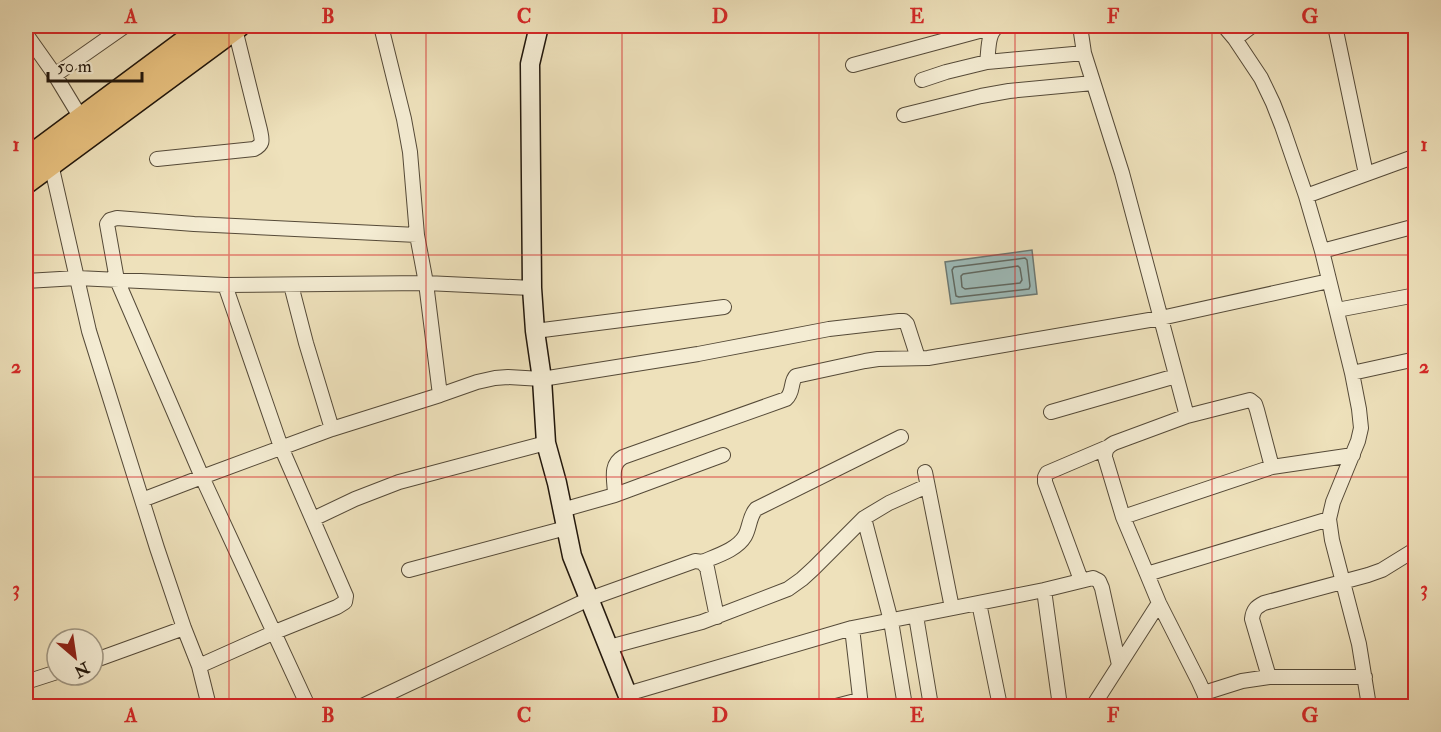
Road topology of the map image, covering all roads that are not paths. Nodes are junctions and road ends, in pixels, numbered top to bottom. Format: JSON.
{"nodes":[{"id":1,"x":125,"y":26,"type":"edge"},
{"id":2,"x":205,"y":26,"type":"edge"},
{"id":3,"x":381,"y":26,"type":"edge"},
{"id":4,"x":539,"y":26,"type":"edge"},
{"id":5,"x":996,"y":26,"type":"edge"},
{"id":6,"x":1080,"y":26,"type":"edge"},
{"id":7,"x":1224,"y":26,"type":"edge"},
{"id":8,"x":1252,"y":26,"type":"edge"},
{"id":9,"x":1335,"y":26,"type":"edge"},
{"id":10,"x":237,"y":27,"type":"edge"},
{"id":11,"x":26,"y":34,"type":"edge"},
{"id":12,"x":1235,"y":39,"type":"junction"},
{"id":13,"x":1084,"y":53,"type":"junction"},
{"id":14,"x":987,"y":62,"type":"junction"},
{"id":15,"x":852,"y":65,"type":"dead end"},
{"id":16,"x":54,"y":75,"type":"junction"},
{"id":17,"x":922,"y":80,"type":"dead end"},
{"id":18,"x":1093,"y":83,"type":"junction"},
{"id":19,"x":904,"y":115,"type":"dead end"},
{"id":20,"x":85,"y":127,"type":"junction"},
{"id":21,"x":28,"y":151,"type":"edge"},
{"id":22,"x":1416,"y":156,"type":"edge"},
{"id":23,"x":158,"y":159,"type":"dead end"},
{"id":24,"x":51,"y":164,"type":"junction"},
{"id":25,"x":1366,"y":174,"type":"junction"},
{"id":26,"x":26,"y":183,"type":"edge"},
{"id":27,"x":1306,"y":196,"type":"junction"},
{"id":28,"x":1416,"y":226,"type":"edge"},
{"id":29,"x":417,"y":235,"type":"junction"},
{"id":30,"x":1322,"y":251,"type":"junction"},
{"id":31,"x":76,"y":278,"type":"junction"},
{"id":32,"x":117,"y":280,"type":"junction"},
{"id":33,"x":26,"y":281,"type":"edge"},
{"id":34,"x":1329,"y":281,"type":"junction"},
{"id":35,"x":426,"y":283,"type":"junction"},
{"id":36,"x":225,"y":285,"type":"junction"},
{"id":37,"x":291,"y":285,"type":"junction"},
{"id":38,"x":532,"y":288,"type":"junction"},
{"id":39,"x":1416,"y":295,"type":"edge"},
{"id":40,"x":724,"y":307,"type":"dead end"},
{"id":41,"x":1337,"y":310,"type":"junction"},
{"id":42,"x":1161,"y":318,"type":"junction"},
{"id":43,"x":535,"y":331,"type":"junction"},
{"id":44,"x":918,"y":358,"type":"junction"},
{"id":45,"x":1416,"y":359,"type":"edge"},
{"id":46,"x":1353,"y":373,"type":"junction"},
{"id":47,"x":1176,"y":375,"type":"junction"},
{"id":48,"x":542,"y":379,"type":"junction"},
{"id":49,"x":440,"y":395,"type":"junction"},
{"id":50,"x":1051,"y":412,"type":"dead end"},
{"id":51,"x":1187,"y":416,"type":"junction"},
{"id":52,"x":332,"y":429,"type":"junction"},
{"id":53,"x":901,"y":437,"type":"dead end"},
{"id":54,"x":546,"y":443,"type":"junction"},
{"id":55,"x":281,"y":447,"type":"junction"},
{"id":56,"x":1108,"y":447,"type":"junction"},
{"id":57,"x":723,"y":455,"type":"dead end"},
{"id":58,"x":1353,"y":455,"type":"junction"},
{"id":59,"x":1272,"y":467,"type":"junction"},
{"id":60,"x":202,"y":477,"type":"junction"},
{"id":61,"x":615,"y":495,"type":"junction"},
{"id":62,"x":142,"y":500,"type":"junction"},
{"id":63,"x":1123,"y":517,"type":"junction"},
{"id":64,"x":864,"y":518,"type":"junction"},
{"id":65,"x":313,"y":519,"type":"junction"},
{"id":66,"x":564,"y":519,"type":"junction"},
{"id":67,"x":1329,"y":519,"type":"junction"},
{"id":68,"x":1416,"y":549,"type":"edge"},
{"id":69,"x":702,"y":562,"type":"junction"},
{"id":70,"x":410,"y":570,"type":"dead end"},
{"id":71,"x":1147,"y":574,"type":"junction"},
{"id":72,"x":1082,"y":580,"type":"junction"},
{"id":73,"x":1342,"y":581,"type":"junction"},
{"id":74,"x":1044,"y":590,"type":"junction"},
{"id":75,"x":589,"y":599,"type":"junction"},
{"id":76,"x":979,"y":603,"type":"junction"},
{"id":77,"x":1159,"y":603,"type":"junction"},
{"id":78,"x":951,"y":608,"type":"junction"},
{"id":79,"x":916,"y":616,"type":"junction"},
{"id":80,"x":717,"y":617,"type":"junction"},
{"id":81,"x":891,"y":621,"type":"junction"},
{"id":82,"x":184,"y":628,"type":"junction"},
{"id":83,"x":852,"y":628,"type":"junction"},
{"id":84,"x":275,"y":632,"type":"junction"},
{"id":85,"x":609,"y":647,"type":"junction"},
{"id":86,"x":105,"y":657,"type":"edge"},
{"id":87,"x":1119,"y":665,"type":"junction"},
{"id":88,"x":199,"y":666,"type":"junction"},
{"id":89,"x":45,"y":676,"type":"edge"},
{"id":90,"x":1269,"y":677,"type":"junction"},
{"id":91,"x":1365,"y":677,"type":"junction"},
{"id":92,"x":26,"y":682,"type":"edge"},
{"id":93,"x":630,"y":700,"type":"edge"},
{"id":94,"x":1206,"y":700,"type":"edge"},
{"id":95,"x":860,"y":703,"type":"edge"},
{"id":96,"x":209,"y":706,"type":"edge"},
{"id":97,"x":308,"y":706,"type":"edge"},
{"id":98,"x":362,"y":706,"type":"edge"},
{"id":99,"x":836,"y":706,"type":"edge"},
{"id":100,"x":905,"y":706,"type":"edge"},
{"id":101,"x":931,"y":706,"type":"edge"},
{"id":102,"x":1000,"y":706,"type":"edge"},
{"id":103,"x":1060,"y":706,"type":"edge"},
{"id":104,"x":1093,"y":706,"type":"edge"},
{"id":105,"x":1369,"y":706,"type":"edge"}],
"edges":[{"from":1,"to":16,"type":"street"},
{"from":2,"to":20,"type":"main road"},
{"from":3,"to":29,"type":"street"},
{"from":4,"to":38,"type":"street"},
{"from":5,"to":14,"type":"street"},
{"from":5,"to":15,"type":"street"},
{"from":6,"to":13,"type":"street"},
{"from":7,"to":12,"type":"street"},
{"from":8,"to":12,"type":"street"},
{"from":9,"to":25,"type":"street"},
{"from":10,"to":20,"type":"main road"},
{"from":10,"to":23,"type":"street"},
{"from":11,"to":16,"type":"street"},
{"from":12,"to":27,"type":"street"},
{"from":13,"to":14,"type":"street"},
{"from":13,"to":18,"type":"street"},
{"from":14,"to":17,"type":"street"},
{"from":16,"to":20,"type":"street"},
{"from":18,"to":19,"type":"street"},
{"from":18,"to":42,"type":"street"},
{"from":20,"to":21,"type":"main road"},
{"from":20,"to":24,"type":"main road"},
{"from":22,"to":25,"type":"street"},
{"from":24,"to":26,"type":"main road"},
{"from":24,"to":31,"type":"street"},
{"from":25,"to":27,"type":"street"},
{"from":27,"to":30,"type":"street"},
{"from":28,"to":30,"type":"street"},
{"from":29,"to":32,"type":"street"},
{"from":29,"to":35,"type":"street"},
{"from":30,"to":34,"type":"street"},
{"from":31,"to":32,"type":"street"},
{"from":31,"to":33,"type":"street"},
{"from":31,"to":62,"type":"street"},
{"from":32,"to":36,"type":"street"},
{"from":32,"to":60,"type":"street"},
{"from":34,"to":41,"type":"street"},
{"from":34,"to":42,"type":"street"},
{"from":35,"to":37,"type":"street"},
{"from":35,"to":38,"type":"street"},
{"from":35,"to":49,"type":"street"},
{"from":36,"to":37,"type":"street"},
{"from":36,"to":55,"type":"street"},
{"from":37,"to":52,"type":"street"},
{"from":38,"to":43,"type":"street"},
{"from":39,"to":41,"type":"street"},
{"from":40,"to":43,"type":"street"},
{"from":41,"to":46,"type":"street"},
{"from":42,"to":44,"type":"street"},
{"from":42,"to":47,"type":"street"},
{"from":43,"to":48,"type":"street"},
{"from":44,"to":48,"type":"street"},
{"from":44,"to":61,"type":"street"},
{"from":45,"to":46,"type":"street"},
{"from":46,"to":58,"type":"street"},
{"from":47,"to":50,"type":"street"},
{"from":47,"to":51,"type":"street"},
{"from":48,"to":49,"type":"street"},
{"from":48,"to":54,"type":"street"},
{"from":49,"to":52,"type":"street"},
{"from":51,"to":56,"type":"street"},
{"from":51,"to":59,"type":"street"},
{"from":52,"to":55,"type":"street"},
{"from":53,"to":69,"type":"street"},
{"from":54,"to":65,"type":"street"},
{"from":54,"to":66,"type":"street"},
{"from":55,"to":60,"type":"street"},
{"from":55,"to":65,"type":"street"},
{"from":56,"to":63,"type":"street"},
{"from":56,"to":72,"type":"street"},
{"from":57,"to":61,"type":"street"},
{"from":58,"to":59,"type":"street"},
{"from":58,"to":67,"type":"street"},
{"from":59,"to":63,"type":"street"},
{"from":60,"to":62,"type":"street"},
{"from":60,"to":84,"type":"street"},
{"from":61,"to":66,"type":"street"},
{"from":62,"to":82,"type":"street"},
{"from":63,"to":71,"type":"street"},
{"from":64,"to":78,"type":"street"},
{"from":64,"to":80,"type":"street"},
{"from":64,"to":81,"type":"street"},
{"from":65,"to":84,"type":"street"},
{"from":66,"to":70,"type":"street"},
{"from":66,"to":75,"type":"street"},
{"from":67,"to":71,"type":"street"},
{"from":67,"to":73,"type":"street"},
{"from":68,"to":73,"type":"street"},
{"from":69,"to":75,"type":"street"},
{"from":69,"to":80,"type":"street"},
{"from":71,"to":77,"type":"street"},
{"from":72,"to":74,"type":"street"},
{"from":72,"to":87,"type":"street"},
{"from":73,"to":90,"type":"street"},
{"from":73,"to":91,"type":"street"},
{"from":74,"to":76,"type":"street"},
{"from":74,"to":103,"type":"street"},
{"from":75,"to":85,"type":"street"},
{"from":75,"to":98,"type":"street"},
{"from":76,"to":78,"type":"street"},
{"from":76,"to":102,"type":"street"},
{"from":77,"to":87,"type":"street"},
{"from":77,"to":94,"type":"street"},
{"from":78,"to":79,"type":"street"},
{"from":79,"to":81,"type":"street"},
{"from":79,"to":101,"type":"street"},
{"from":80,"to":85,"type":"street"},
{"from":81,"to":83,"type":"street"},
{"from":81,"to":100,"type":"street"},
{"from":82,"to":86,"type":"street"},
{"from":82,"to":88,"type":"street"},
{"from":83,"to":93,"type":"street"},
{"from":83,"to":95,"type":"street"},
{"from":84,"to":88,"type":"street"},
{"from":84,"to":97,"type":"street"},
{"from":85,"to":93,"type":"street"},
{"from":87,"to":104,"type":"street"},
{"from":88,"to":96,"type":"street"},
{"from":89,"to":92,"type":"street"},
{"from":90,"to":91,"type":"street"},
{"from":90,"to":94,"type":"street"},
{"from":91,"to":105,"type":"street"},
{"from":95,"to":99,"type":"street"}]}
